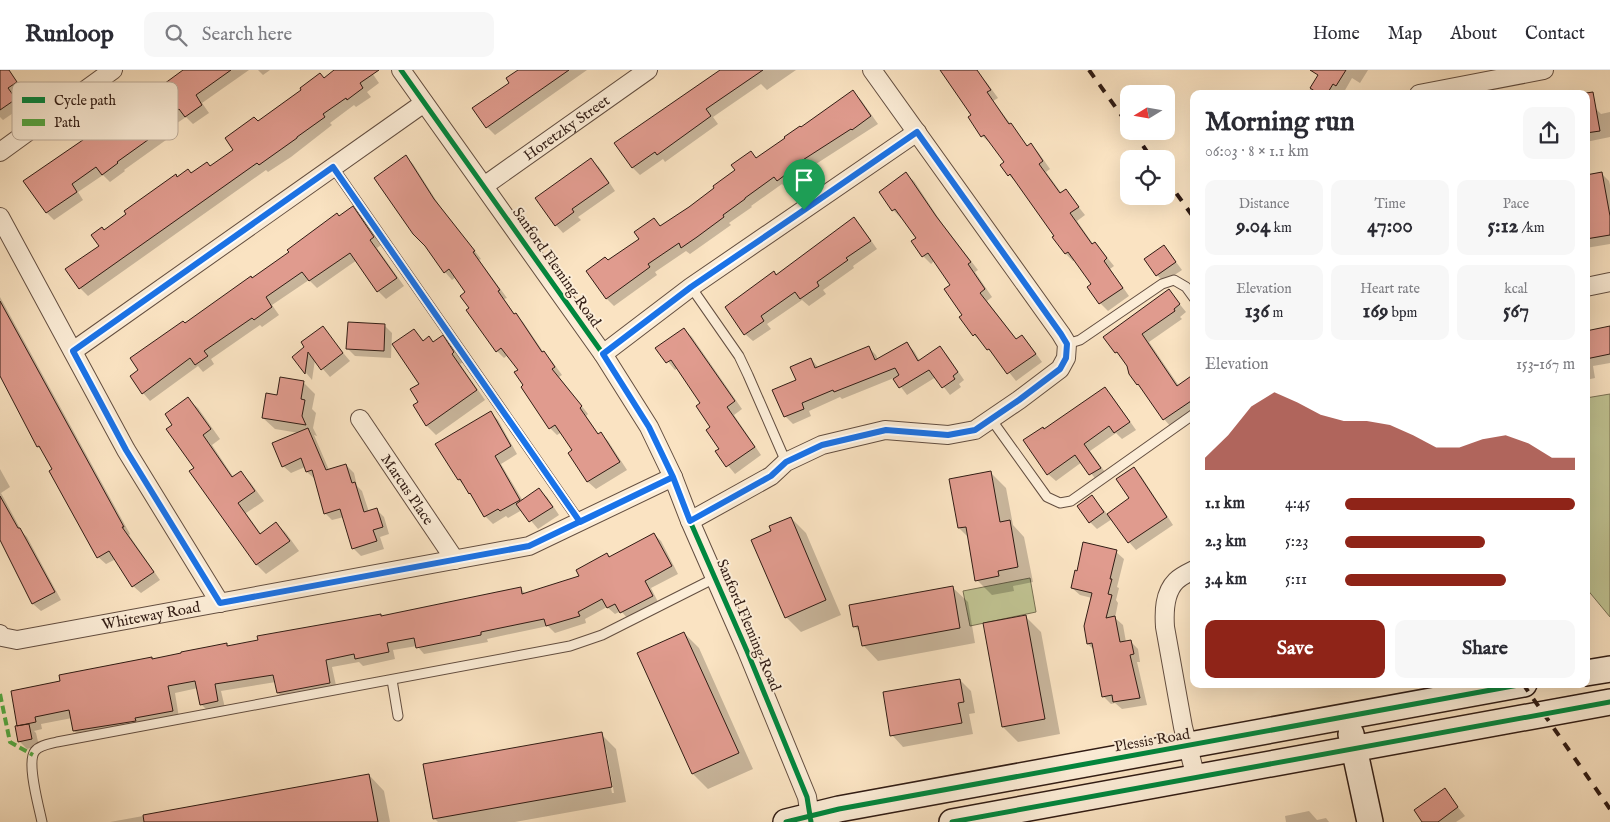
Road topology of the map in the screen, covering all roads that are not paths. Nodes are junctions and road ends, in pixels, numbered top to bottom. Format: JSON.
{"nodes":[{"id":1,"x":113,"y":70,"type":"edge"},
{"id":2,"x":401,"y":70,"type":"edge"},
{"id":3,"x":648,"y":70,"type":"edge"},
{"id":4,"x":872,"y":70,"type":"edge"},
{"id":5,"x":1544,"y":70,"type":"edge"},
{"id":6,"x":96,"y":82,"type":"edge"},
{"id":7,"x":1439,"y":90,"type":"edge"},
{"id":8,"x":424,"y":103,"type":"junction"},
{"id":9,"x":917,"y":132,"type":"junction"},
{"id":10,"x":17,"y":140,"type":"edge"},
{"id":11,"x":0,"y":152,"type":"edge"},
{"id":12,"x":333,"y":167,"type":"junction"},
{"id":13,"x":484,"y":186,"type":"junction"},
{"id":14,"x":0,"y":217,"type":"edge"},
{"id":15,"x":1610,"y":282,"type":"edge"},
{"id":16,"x":1590,"y":286,"type":"edge"},
{"id":17,"x":691,"y":287,"type":"junction"},
{"id":18,"x":1190,"y":292,"type":"edge"},
{"id":19,"x":1067,"y":344,"type":"junction"},
{"id":20,"x":73,"y":351,"type":"junction"},
{"id":21,"x":603,"y":354,"type":"junction"},
{"id":22,"x":1190,"y":417,"type":"edge"},
{"id":23,"x":360,"y":419,"type":"dead end"},
{"id":24,"x":991,"y":419,"type":"junction"},
{"id":25,"x":786,"y":462,"type":"junction"},
{"id":26,"x":673,"y":477,"type":"junction"},
{"id":27,"x":690,"y":521,"type":"junction"},
{"id":28,"x":580,"y":522,"type":"junction"},
{"id":29,"x":454,"y":560,"type":"junction"},
{"id":30,"x":1190,"y":572,"type":"edge"},
{"id":31,"x":715,"y":578,"type":"junction"},
{"id":32,"x":220,"y":603,"type":"junction"},
{"id":33,"x":1,"y":639,"type":"edge"},
{"id":34,"x":1610,"y":669,"type":"edge"},
{"id":35,"x":1590,"y":672,"type":"edge"},
{"id":36,"x":392,"y":680,"type":"junction"},
{"id":37,"x":1502,"y":688,"type":"edge"},
{"id":38,"x":1610,"y":702,"type":"edge"},
{"id":39,"x":398,"y":716,"type":"dead end"},
{"id":40,"x":1347,"y":716,"type":"junction"},
{"id":41,"x":1188,"y":746,"type":"junction"},
{"id":42,"x":1354,"y":750,"type":"junction"},
{"id":43,"x":1196,"y":778,"type":"junction"},
{"id":44,"x":810,"y":820,"type":"edge"},
{"id":45,"x":42,"y":822,"type":"edge"},
{"id":46,"x":786,"y":822,"type":"edge"},
{"id":47,"x":952,"y":822,"type":"edge"},
{"id":48,"x":1370,"y":822,"type":"edge"}],
"edges":[{"from":1,"to":6,"type":"street"},
{"from":2,"to":8,"type":"street","name":"Sanford Fleming Road"},
{"from":3,"to":13,"type":"street","name":"Horetzky Street"},
{"from":4,"to":9,"type":"street"},
{"from":5,"to":7,"type":"street"},
{"from":8,"to":12,"type":"street"},
{"from":8,"to":13,"type":"street","name":"Sanford Fleming Road"},
{"from":9,"to":17,"type":"street"},
{"from":9,"to":19,"type":"street"},
{"from":10,"to":11,"type":"street"},
{"from":12,"to":20,"type":"street"},
{"from":12,"to":28,"type":"lane"},
{"from":13,"to":21,"type":"street","name":"Sanford Fleming Road"},
{"from":14,"to":20,"type":"street"},
{"from":15,"to":16,"type":"street"},
{"from":17,"to":21,"type":"street"},
{"from":17,"to":25,"type":"lane"},
{"from":18,"to":19,"type":"lane"},
{"from":19,"to":24,"type":"street"},
{"from":20,"to":32,"type":"street"},
{"from":21,"to":26,"type":"street","name":"Sanford Fleming Road"},
{"from":22,"to":24,"type":"lane"},
{"from":23,"to":29,"type":"street","name":"Marcus Place"},
{"from":24,"to":25,"type":"street"},
{"from":25,"to":27,"type":"street"},
{"from":26,"to":27,"type":"street","name":"Sanford Fleming Road"},
{"from":26,"to":28,"type":"street","name":"Whiteway Road"},
{"from":27,"to":31,"type":"street","name":"Sanford Fleming Road"},
{"from":28,"to":29,"type":"street","name":"Whiteway Road"},
{"from":29,"to":32,"type":"street","name":"Whiteway Road"},
{"from":30,"to":41,"type":"street"},
{"from":31,"to":36,"type":"lane"},
{"from":31,"to":44,"type":"street","name":"Sanford Fleming Road"},
{"from":32,"to":33,"type":"street","name":"Whiteway Road"},
{"from":34,"to":35,"type":"main road"},
{"from":36,"to":39,"type":"lane"},
{"from":36,"to":45,"type":"lane"},
{"from":37,"to":40,"type":"main road","name":"Plessis Road"},
{"from":38,"to":42,"type":"main road"},
{"from":40,"to":41,"type":"main road","name":"Plessis Road"},
{"from":40,"to":42,"type":"main road"},
{"from":41,"to":43,"type":"street"},
{"from":41,"to":44,"type":"main road","name":"Plessis Road"},
{"from":42,"to":43,"type":"main road"},
{"from":42,"to":48,"type":"main road"},
{"from":43,"to":47,"type":"main road"},
{"from":44,"to":46,"type":"main road","name":"Plessis Road"}]}
